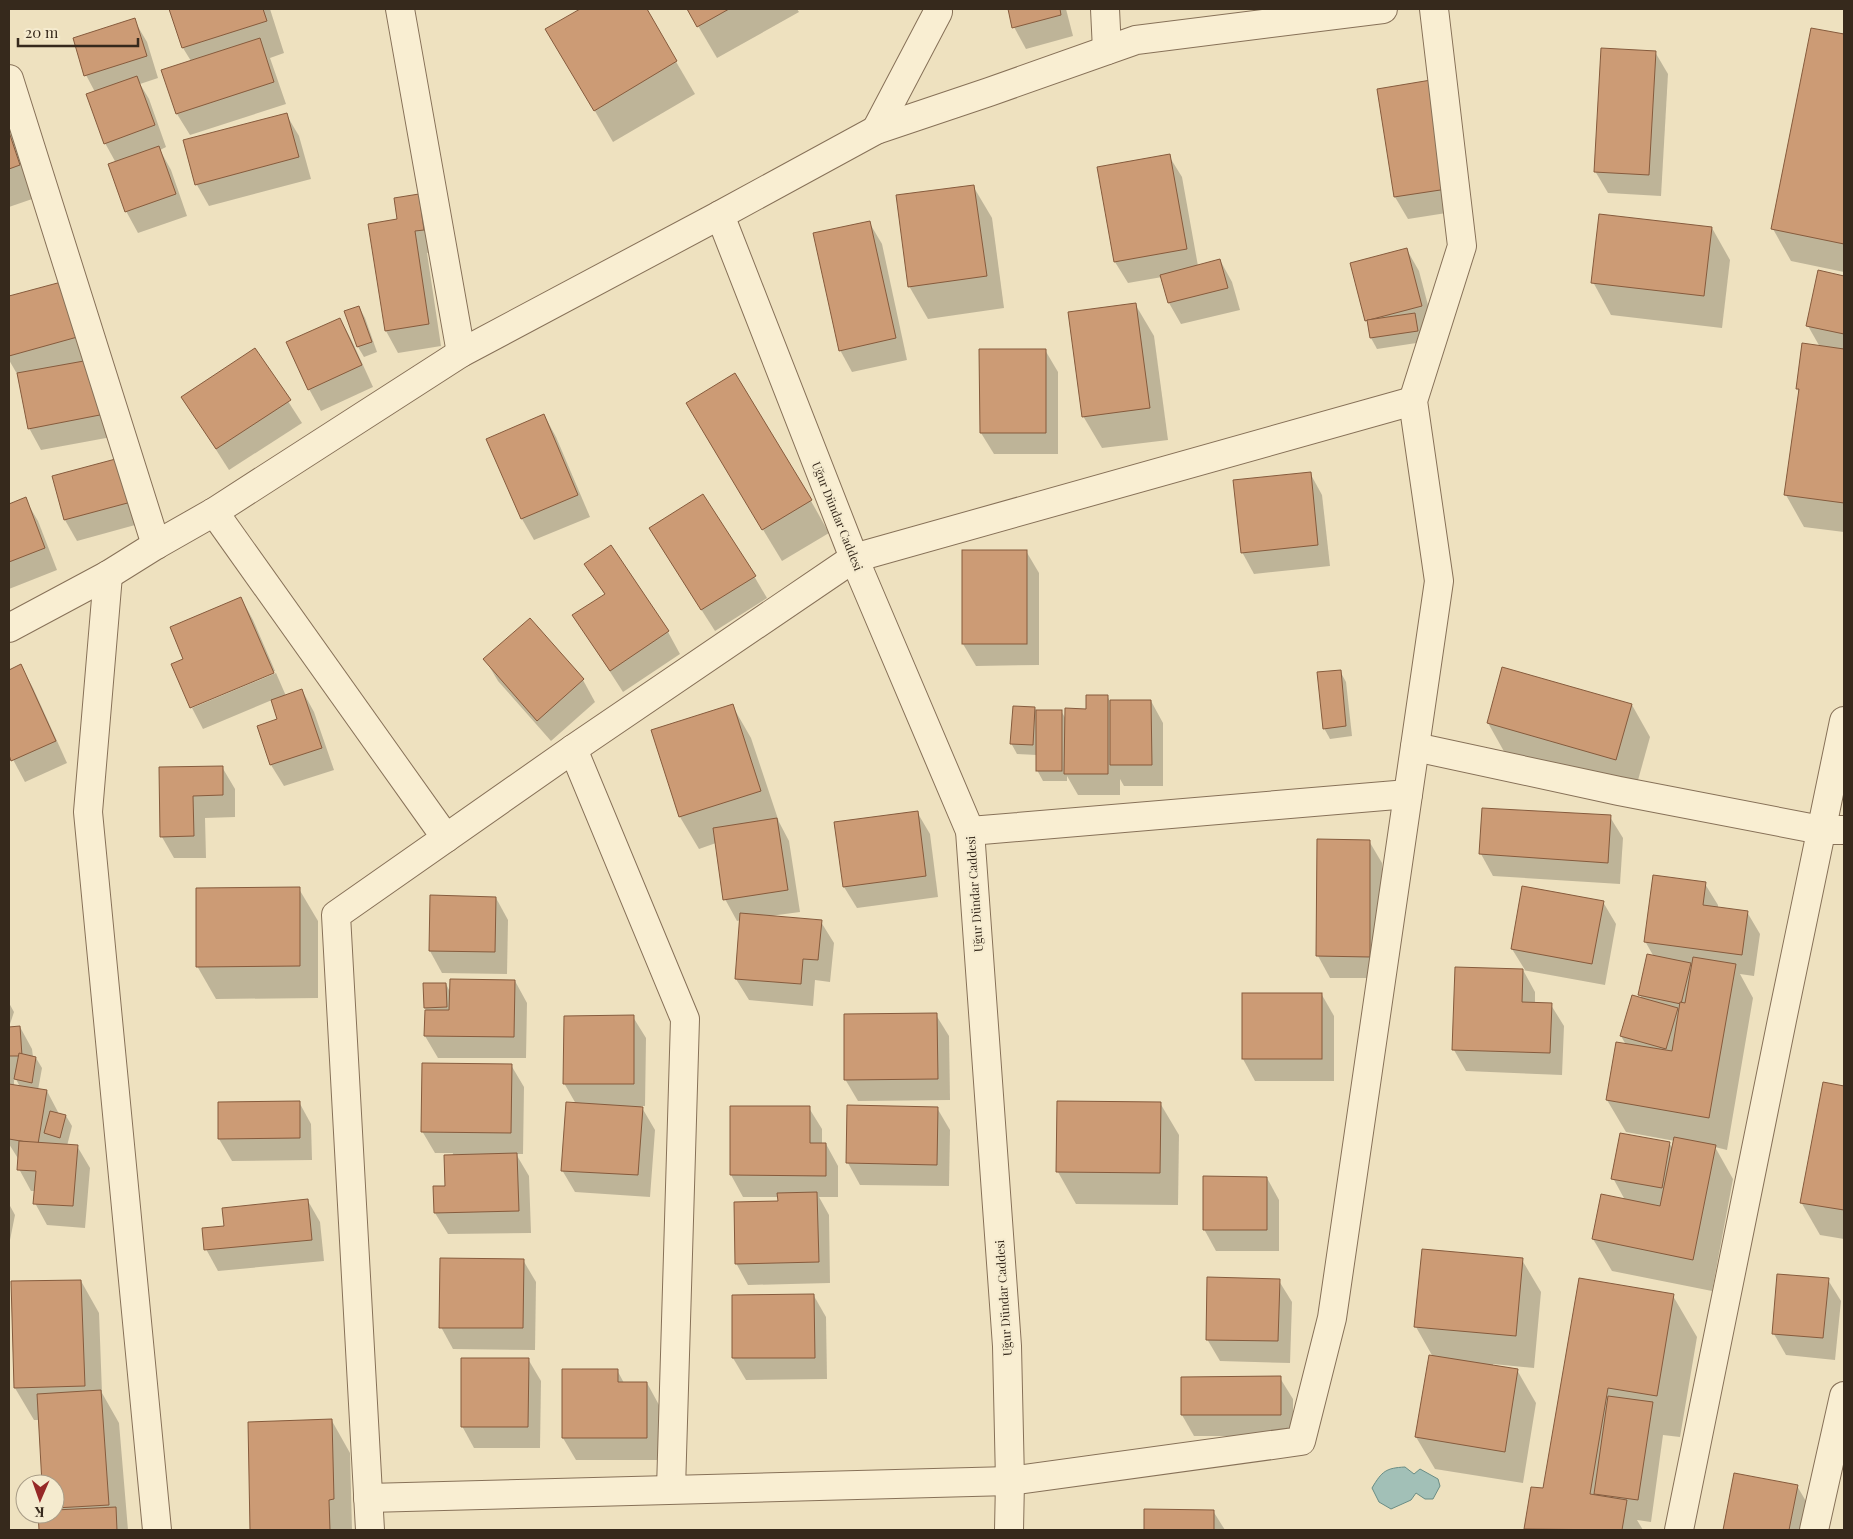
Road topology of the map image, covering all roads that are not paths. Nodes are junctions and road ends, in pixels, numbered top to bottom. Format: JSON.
{"nodes":[{"id":1,"x":400,"y":9,"type":"edge"},
{"id":2,"x":937,"y":9,"type":"edge"},
{"id":3,"x":1105,"y":9,"type":"edge"},
{"id":4,"x":1383,"y":9,"type":"edge"},
{"id":5,"x":1434,"y":9,"type":"edge"},
{"id":6,"x":1253,"y":17,"type":"edge"},
{"id":7,"x":1107,"y":50,"type":"junction"},
{"id":8,"x":9,"y":79,"type":"edge"},
{"id":9,"x":876,"y":130,"type":"junction"},
{"id":10,"x":720,"y":215,"type":"junction"},
{"id":11,"x":461,"y":353,"type":"junction"},
{"id":12,"x":1413,"y":401,"type":"junction"},
{"id":13,"x":214,"y":512,"type":"junction"},
{"id":14,"x":156,"y":545,"type":"junction"},
{"id":15,"x":854,"y":558,"type":"junction"},
{"id":16,"x":108,"y":575,"type":"junction"},
{"id":17,"x":9,"y":628,"type":"edge"},
{"id":18,"x":1844,"y":720,"type":"edge"},
{"id":19,"x":1415,"y":747,"type":"junction"},
{"id":20,"x":573,"y":749,"type":"junction"},
{"id":21,"x":1408,"y":794,"type":"junction"},
{"id":22,"x":1832,"y":830,"type":"edge"},
{"id":23,"x":970,"y":831,"type":"junction"},
{"id":24,"x":446,"y":838,"type":"junction"},
{"id":25,"x":1844,"y":1396,"type":"edge"},
{"id":26,"x":1010,"y":1480,"type":"junction"},
{"id":27,"x":671,"y":1489,"type":"junction"},
{"id":28,"x":368,"y":1498,"type":"junction"},
{"id":29,"x":157,"y":1530,"type":"edge"},
{"id":30,"x":370,"y":1530,"type":"edge"},
{"id":31,"x":1009,"y":1530,"type":"edge"},
{"id":32,"x":1679,"y":1530,"type":"edge"},
{"id":33,"x":1814,"y":1530,"type":"edge"}],
"edges":[{"from":1,"to":11,"type":"street"},
{"from":2,"to":9,"type":"street"},
{"from":3,"to":7,"type":"street"},
{"from":4,"to":6,"type":"street"},
{"from":5,"to":12,"type":"street"},
{"from":6,"to":7,"type":"street"},
{"from":7,"to":9,"type":"street"},
{"from":8,"to":14,"type":"street"},
{"from":9,"to":10,"type":"street"},
{"from":10,"to":11,"type":"street"},
{"from":10,"to":15,"type":"street","name":"Uğur Dündar Caddesi"},
{"from":11,"to":13,"type":"street"},
{"from":12,"to":15,"type":"street"},
{"from":12,"to":19,"type":"street"},
{"from":13,"to":14,"type":"street"},
{"from":13,"to":24,"type":"street"},
{"from":14,"to":16,"type":"street"},
{"from":15,"to":20,"type":"street"},
{"from":15,"to":23,"type":"street","name":"Uğur Dündar Caddesi"},
{"from":16,"to":17,"type":"street"},
{"from":16,"to":29,"type":"street"},
{"from":18,"to":22,"type":"street"},
{"from":19,"to":21,"type":"street"},
{"from":19,"to":22,"type":"street"},
{"from":20,"to":24,"type":"street"},
{"from":20,"to":27,"type":"street"},
{"from":21,"to":23,"type":"street"},
{"from":21,"to":26,"type":"street"},
{"from":22,"to":32,"type":"street"},
{"from":23,"to":26,"type":"street","name":"Uğur Dündar Caddesi"},
{"from":24,"to":28,"type":"street"},
{"from":25,"to":33,"type":"street"},
{"from":26,"to":27,"type":"street"},
{"from":26,"to":31,"type":"street","name":"Uğur Dündar Caddesi"},
{"from":27,"to":28,"type":"street"},
{"from":28,"to":30,"type":"street"}]}
